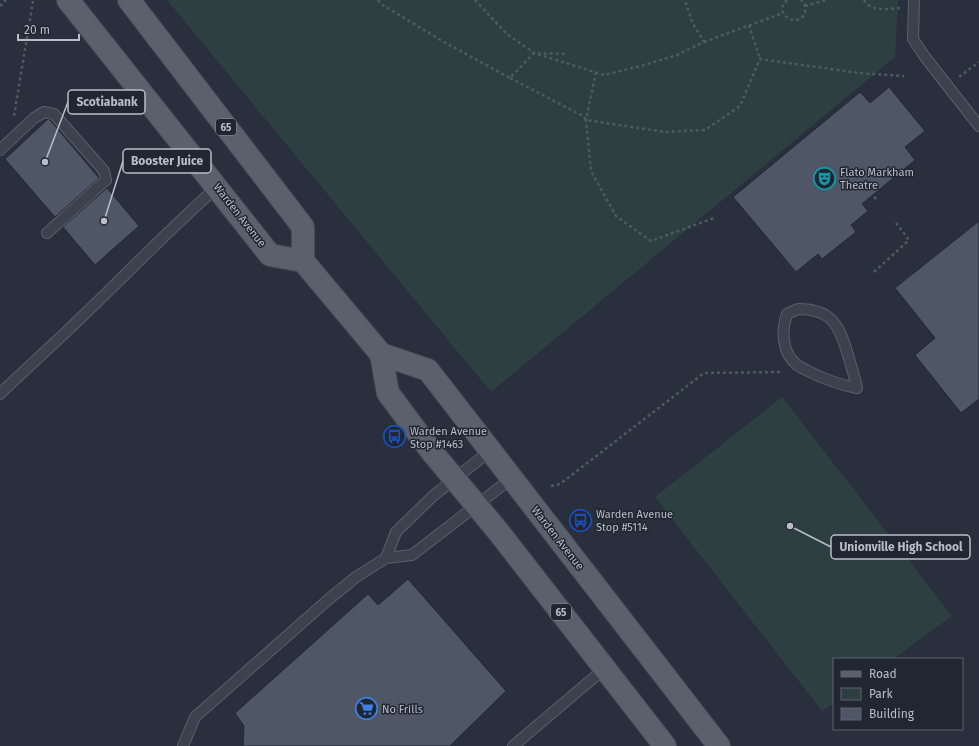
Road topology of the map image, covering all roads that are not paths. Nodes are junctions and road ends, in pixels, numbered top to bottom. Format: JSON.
{"nodes":[{"id":1,"x":68,"y":0,"type":"edge"},
{"id":2,"x":129,"y":0,"type":"edge"},
{"id":3,"x":914,"y":3,"type":"edge"},
{"id":4,"x":979,"y":126,"type":"edge"},
{"id":5,"x":0,"y":150,"type":"edge"},
{"id":6,"x":217,"y":187,"type":"junction"},
{"id":7,"x":47,"y":233,"type":"dead end"},
{"id":8,"x":303,"y":261,"type":"junction"},
{"id":9,"x":381,"y":354,"type":"junction"},
{"id":10,"x":857,"y":388,"type":"joint"},
{"id":11,"x":0,"y":394,"type":"edge"},
{"id":12,"x":490,"y":451,"type":"junction"},
{"id":13,"x":512,"y":478,"type":"junction"},
{"id":14,"x":454,"y":480,"type":"junction"},
{"id":15,"x":476,"y":506,"type":"junction"},
{"id":16,"x":386,"y":558,"type":"junction"},
{"id":17,"x":604,"y":669,"type":"junction"},
{"id":18,"x":183,"y":746,"type":"edge"},
{"id":19,"x":513,"y":746,"type":"edge"},
{"id":20,"x":665,"y":746,"type":"edge"},
{"id":21,"x":719,"y":746,"type":"edge"}],
"edges":[{"from":1,"to":6,"type":"main road","name":"Warden Avenue"},
{"from":2,"to":8,"type":"main road","number":"65"},
{"from":3,"to":4,"type":"lane"},
{"from":5,"to":7,"type":"lane"},
{"from":6,"to":8,"type":"main road","name":"Warden Avenue"},
{"from":6,"to":11,"type":"lane"},
{"from":8,"to":9,"type":"main road","number":"65"},
{"from":9,"to":12,"type":"main road","name":"Warden Avenue"},
{"from":9,"to":14,"type":"main road","number":"65"},
{"from":10,"to":10,"type":"lane"},
{"from":12,"to":13,"type":"main road","name":"Warden Avenue"},
{"from":12,"to":14,"type":"lane"},
{"from":13,"to":15,"type":"lane"},
{"from":13,"to":21,"type":"main road","name":"Warden Avenue"},
{"from":14,"to":15,"type":"main road","number":"65"},
{"from":14,"to":16,"type":"lane"},
{"from":15,"to":16,"type":"lane"},
{"from":15,"to":17,"type":"main road","number":"65"},
{"from":16,"to":18,"type":"lane"},
{"from":17,"to":19,"type":"lane"},
{"from":17,"to":20,"type":"main road","number":"65"}]}
